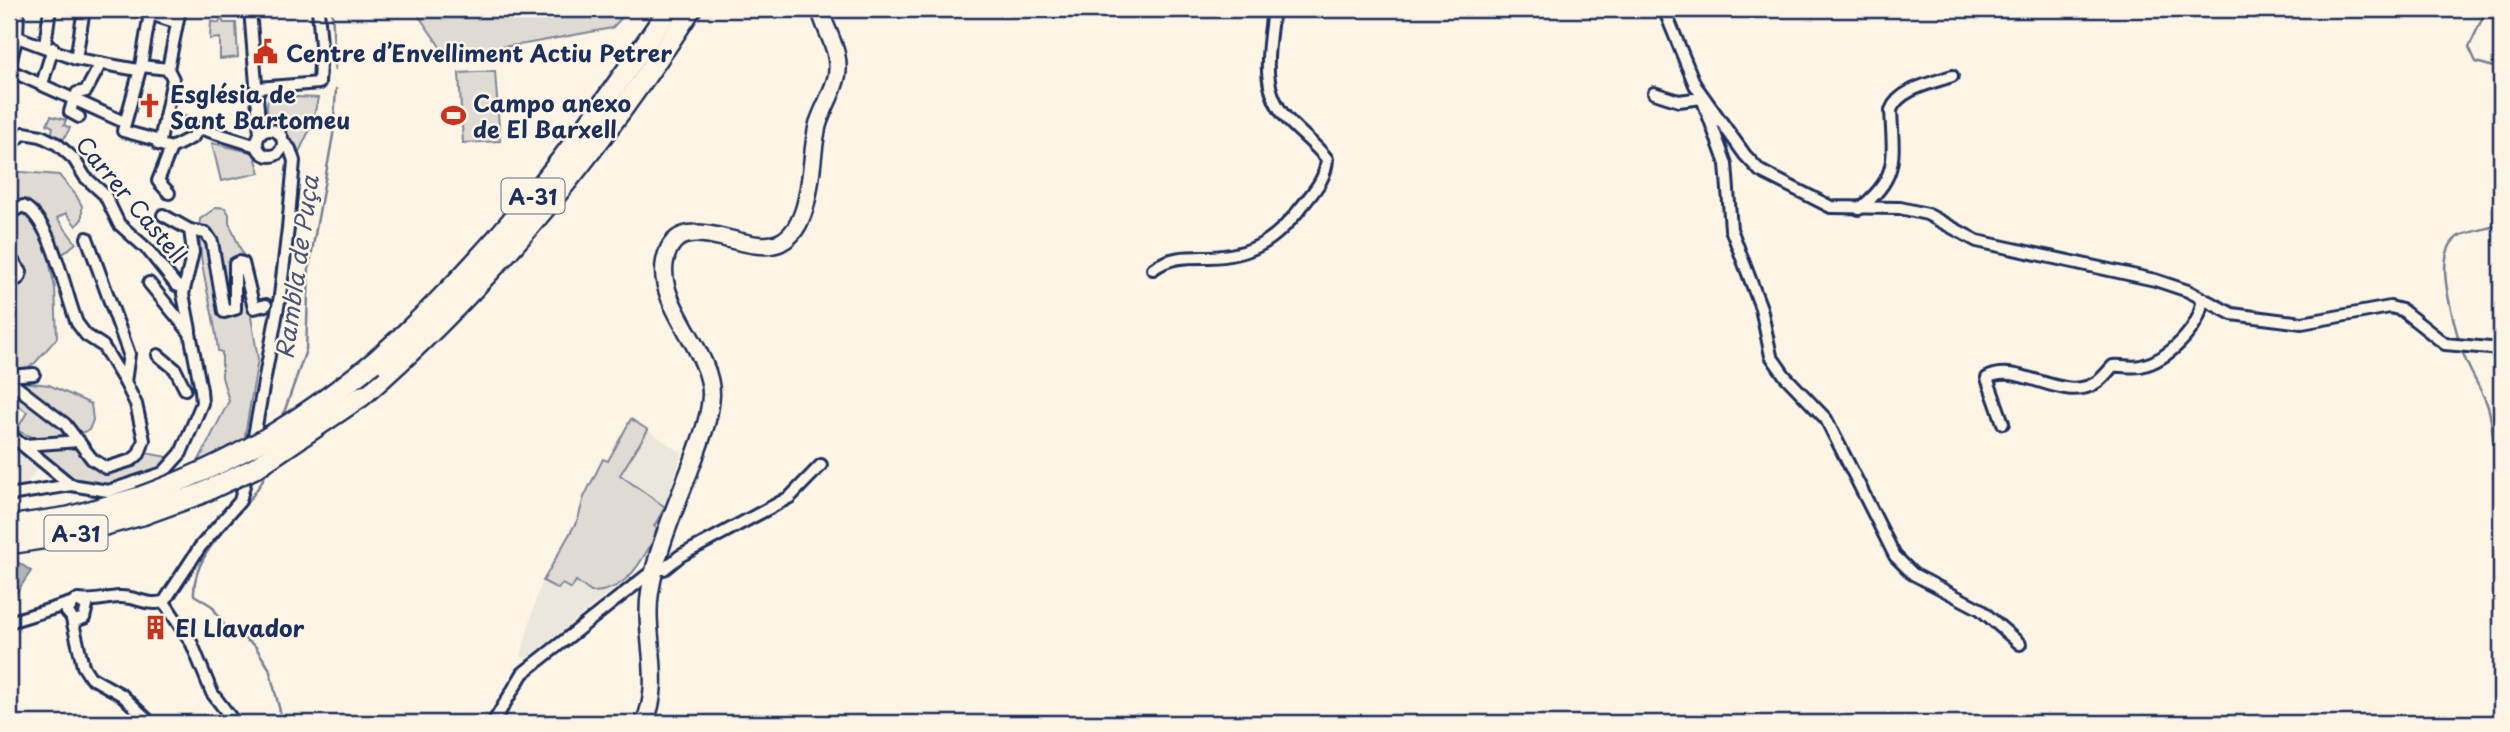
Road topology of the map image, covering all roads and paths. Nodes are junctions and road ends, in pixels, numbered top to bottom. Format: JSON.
{"nodes":[{"id":1,"x":50,"y":9,"type":"edge"},
{"id":2,"x":84,"y":9,"type":"edge"},
{"id":3,"x":135,"y":9,"type":"edge"},
{"id":4,"x":180,"y":9,"type":"edge"},
{"id":5,"x":250,"y":9,"type":"edge"},
{"id":6,"x":318,"y":9,"type":"edge"},
{"id":7,"x":669,"y":9,"type":"edge"},
{"id":8,"x":691,"y":9,"type":"edge"},
{"id":9,"x":820,"y":9,"type":"edge"},
{"id":10,"x":1273,"y":9,"type":"edge"},
{"id":11,"x":1664,"y":9,"type":"edge"},
{"id":12,"x":11,"y":10,"type":"edge"},
{"id":13,"x":150,"y":13,"type":"junction"},
{"id":14,"x":175,"y":22,"type":"junction"},
{"id":15,"x":9,"y":24,"type":"edge"},
{"id":16,"x":18,"y":37,"type":"junction"},
{"id":17,"x":49,"y":47,"type":"junction"},
{"id":18,"x":76,"y":59,"type":"junction"},
{"id":19,"x":101,"y":63,"type":"junction"},
{"id":20,"x":10,"y":65,"type":"edge"},
{"id":21,"x":139,"y":68,"type":"junction"},
{"id":22,"x":168,"y":69,"type":"junction"},
{"id":23,"x":1952,"y":76,"type":"dead end"},
{"id":24,"x":42,"y":84,"type":"junction"},
{"id":25,"x":258,"y":88,"type":"junction"},
{"id":26,"x":1654,"y":93,"type":"dead end"},
{"id":27,"x":76,"y":95,"type":"junction"},
{"id":28,"x":1702,"y":98,"type":"junction"},
{"id":29,"x":79,"y":117,"type":"dead end"},
{"id":30,"x":167,"y":118,"type":"junction"},
{"id":31,"x":123,"y":126,"type":"junction"},
{"id":32,"x":199,"y":128,"type":"junction"},
{"id":33,"x":261,"y":138,"type":"junction"},
{"id":34,"x":9,"y":139,"type":"edge"},
{"id":35,"x":160,"y":141,"type":"junction"},
{"id":36,"x":283,"y":142,"type":"junction"},
{"id":37,"x":171,"y":148,"type":"junction"},
{"id":38,"x":277,"y":154,"type":"junction"},
{"id":39,"x":294,"y":161,"type":"junction"},
{"id":40,"x":169,"y":193,"type":"dead end"},
{"id":41,"x":1858,"y":209,"type":"junction"},
{"id":42,"x":9,"y":213,"type":"edge"},
{"id":43,"x":163,"y":215,"type":"dead end"},
{"id":44,"x":190,"y":230,"type":"junction"},
{"id":45,"x":87,"y":238,"type":"dead end"},
{"id":46,"x":10,"y":254,"type":"edge"},
{"id":47,"x":1153,"y":269,"type":"dead end"},
{"id":48,"x":169,"y":275,"type":"junction"},
{"id":49,"x":9,"y":283,"type":"edge"},
{"id":50,"x":183,"y":288,"type":"junction"},
{"id":51,"x":2202,"y":300,"type":"junction"},
{"id":52,"x":266,"y":304,"type":"dead end"},
{"id":53,"x":190,"y":334,"type":"junction"},
{"id":54,"x":2501,"y":349,"type":"edge"},
{"id":55,"x":158,"y":355,"type":"dead end"},
{"id":56,"x":34,"y":374,"type":"dead end"},
{"id":57,"x":9,"y":378,"type":"edge"},
{"id":58,"x":125,"y":382,"type":"junction"},
{"id":59,"x":185,"y":389,"type":"dead end"},
{"id":60,"x":2003,"y":423,"type":"dead end"},
{"id":61,"x":9,"y":434,"type":"edge"},
{"id":62,"x":79,"y":441,"type":"junction"},
{"id":63,"x":25,"y":445,"type":"junction"},
{"id":64,"x":821,"y":465,"type":"dead end"},
{"id":65,"x":71,"y":485,"type":"junction"},
{"id":66,"x":9,"y":495,"type":"edge"},
{"id":67,"x":141,"y":506,"type":"junction"},
{"id":68,"x":9,"y":526,"type":"edge"},
{"id":69,"x":9,"y":544,"type":"edge"},
{"id":70,"x":654,"y":569,"type":"junction"},
{"id":71,"x":103,"y":601,"type":"junction"},
{"id":72,"x":74,"y":602,"type":"junction"},
{"id":73,"x":164,"y":602,"type":"junction"},
{"id":74,"x":49,"y":610,"type":"junction"},
{"id":75,"x":78,"y":617,"type":"junction"},
{"id":76,"x":9,"y":622,"type":"edge"},
{"id":77,"x":2020,"y":644,"type":"dead end"},
{"id":78,"x":151,"y":723,"type":"edge"},
{"id":79,"x":235,"y":723,"type":"edge"},
{"id":80,"x":493,"y":723,"type":"edge"},
{"id":81,"x":644,"y":723,"type":"edge"}],
"edges":[{"from":1,"to":17,"type":"street"},
{"from":2,"to":18,"type":"street"},
{"from":3,"to":13,"type":"street"},
{"from":4,"to":14,"type":"street"},
{"from":5,"to":25,"type":"street"},
{"from":6,"to":25,"type":"street"},
{"from":7,"to":67,"type":"highway","number":"A-31","bridge":true},
{"from":8,"to":67,"type":"highway","number":"A-31","bridge":true},
{"from":9,"to":70,"type":"street"},
{"from":10,"to":47,"type":"street"},
{"from":11,"to":28,"type":"street"},
{"from":12,"to":16,"type":"street"},
{"from":13,"to":14,"type":"street"},
{"from":13,"to":21,"type":"street"},
{"from":14,"to":22,"type":"street"},
{"from":15,"to":16,"type":"street"},
{"from":16,"to":17,"type":"street"},
{"from":16,"to":20,"type":"street"},
{"from":17,"to":18,"type":"street"},
{"from":17,"to":24,"type":"street"},
{"from":18,"to":19,"type":"street"},
{"from":19,"to":21,"type":"street"},
{"from":19,"to":27,"type":"street"},
{"from":20,"to":24,"type":"street"},
{"from":21,"to":22,"type":"street"},
{"from":21,"to":31,"type":"street"},
{"from":22,"to":30,"type":"street"},
{"from":23,"to":41,"type":"street"},
{"from":24,"to":27,"type":"street"},
{"from":25,"to":33,"type":"street"},
{"from":26,"to":28,"type":"street"},
{"from":27,"to":29,"type":"street"},
{"from":27,"to":31,"type":"street"},
{"from":28,"to":41,"type":"street"},
{"from":28,"to":77,"type":"street"},
{"from":30,"to":32,"type":"street"},
{"from":30,"to":35,"type":"street"},
{"from":31,"to":35,"type":"street"},
{"from":32,"to":33,"type":"street"},
{"from":32,"to":37,"type":"street"},
{"from":33,"to":36,"type":"street"},
{"from":33,"to":38,"type":"street"},
{"from":34,"to":48,"type":"street","name":"Carrer Castell"},
{"from":35,"to":37,"type":"street"},
{"from":36,"to":38,"type":"street"},
{"from":36,"to":39,"type":"street"},
{"from":37,"to":40,"type":"street"},
{"from":38,"to":39,"type":"street"},
{"from":39,"to":73,"type":"street","bridge":true},
{"from":41,"to":51,"type":"street"},
{"from":42,"to":58,"type":"street"},
{"from":43,"to":44,"type":"street"},
{"from":44,"to":50,"type":"street"},
{"from":44,"to":52,"type":"street"},
{"from":45,"to":58,"type":"street"},
{"from":46,"to":49,"type":"street"},
{"from":48,"to":50,"type":"street","name":"Carrer Castell"},
{"from":48,"to":53,"type":"street"},
{"from":50,"to":53,"type":"street"},
{"from":51,"to":54,"type":"street"},
{"from":51,"to":60,"type":"street"},
{"from":53,"to":65,"type":"street"},
{"from":55,"to":59,"type":"street"},
{"from":56,"to":57,"type":"street"},
{"from":57,"to":62,"type":"street"},
{"from":58,"to":62,"type":"street"},
{"from":61,"to":63,"type":"street"},
{"from":62,"to":63,"type":"street"},
{"from":63,"to":65,"type":"street"},
{"from":64,"to":70,"type":"street"},
{"from":65,"to":66,"type":"street"},
{"from":67,"to":68,"type":"highway","number":"A-31"},
{"from":67,"to":69,"type":"highway","number":"A-31"},
{"from":70,"to":80,"type":"street"},
{"from":70,"to":81,"type":"street"},
{"from":71,"to":72,"type":"street"},
{"from":71,"to":73,"type":"street"},
{"from":71,"to":75,"type":"street"},
{"from":72,"to":74,"type":"street"},
{"from":72,"to":75,"type":"street"},
{"from":72,"to":75,"type":"street"},
{"from":73,"to":79,"type":"street"},
{"from":74,"to":75,"type":"street"},
{"from":74,"to":76,"type":"street"},
{"from":75,"to":78,"type":"street"}]}
